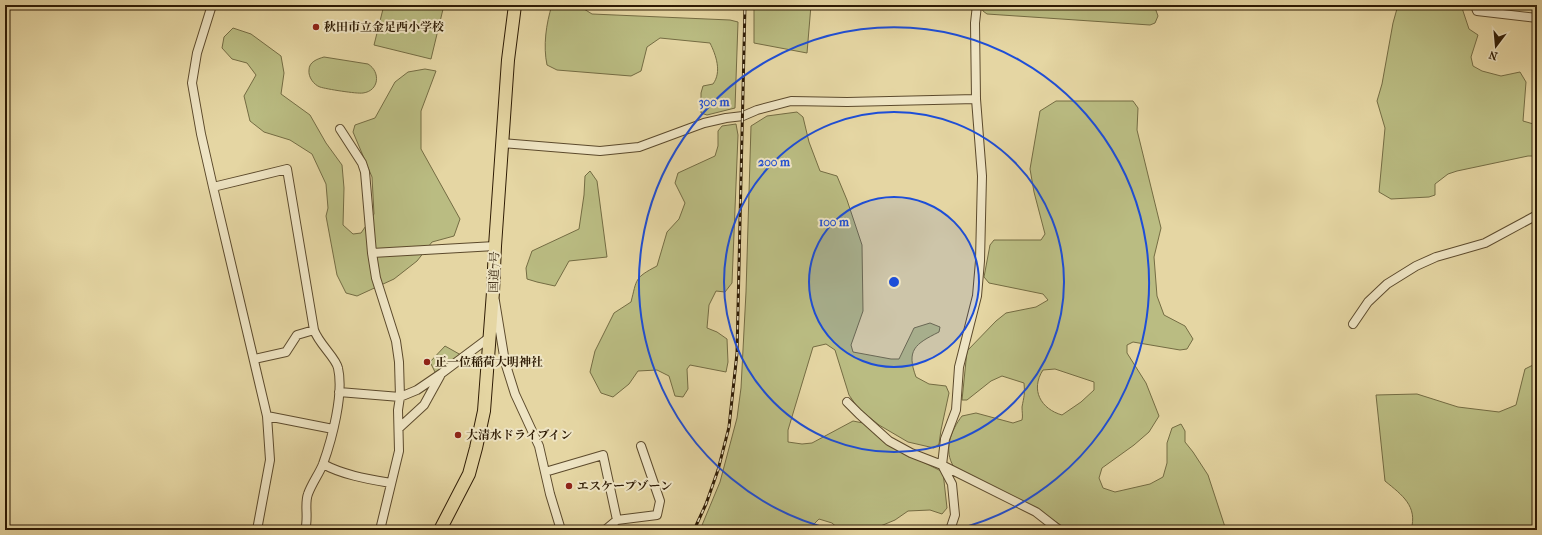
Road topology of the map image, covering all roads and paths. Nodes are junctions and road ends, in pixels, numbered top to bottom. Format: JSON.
{"nodes":[{"id":1,"x":212,"y":5,"type":"edge"},
{"id":2,"x":515,"y":5,"type":"edge"},
{"id":3,"x":977,"y":5,"type":"edge"},
{"id":4,"x":1475,"y":5,"type":"edge"},
{"id":5,"x":1537,"y":18,"type":"edge"},
{"id":6,"x":976,"y":99,"type":"junction"},
{"id":7,"x":340,"y":129,"type":"dead end"},
{"id":8,"x":502,"y":143,"type":"junction"},
{"id":9,"x":213,"y":187,"type":"junction"},
{"id":10,"x":1537,"y":215,"type":"edge"},
{"id":11,"x":495,"y":246,"type":"junction"},
{"id":12,"x":372,"y":253,"type":"junction"},
{"id":13,"x":493,"y":292,"type":"junction"},
{"id":14,"x":1353,"y":324,"type":"dead end"},
{"id":15,"x":314,"y":330,"type":"junction"},
{"id":16,"x":490,"y":337,"type":"junction"},
{"id":17,"x":254,"y":359,"type":"junction"},
{"id":18,"x":442,"y":373,"type":"junction"},
{"id":19,"x":339,"y":392,"type":"junction"},
{"id":20,"x":400,"y":397,"type":"junction"},
{"id":21,"x":847,"y":402,"type":"dead end"},
{"id":22,"x":267,"y":416,"type":"junction"},
{"id":23,"x":399,"y":428,"type":"junction"},
{"id":24,"x":333,"y":429,"type":"junction"},
{"id":25,"x":641,"y":446,"type":"dead end"},
{"id":26,"x":323,"y":464,"type":"junction"},
{"id":27,"x":942,"y":465,"type":"junction"},
{"id":28,"x":545,"y":472,"type":"junction"},
{"id":29,"x":390,"y":483,"type":"junction"},
{"id":30,"x":617,"y":520,"type":"junction"},
{"id":31,"x":257,"y":530,"type":"edge"},
{"id":32,"x":305,"y":530,"type":"edge"},
{"id":33,"x":380,"y":530,"type":"edge"},
{"id":34,"x":440,"y":530,"type":"edge"},
{"id":35,"x":561,"y":530,"type":"edge"},
{"id":36,"x":605,"y":530,"type":"edge"},
{"id":37,"x":950,"y":530,"type":"edge"},
{"id":38,"x":1059,"y":530,"type":"edge"}],
"edges":[{"from":1,"to":9,"type":"street"},
{"from":2,"to":8,"type":"highway","name":"国道7号"},
{"from":3,"to":6,"type":"street"},
{"from":4,"to":5,"type":"street"},
{"from":6,"to":8,"type":"street"},
{"from":6,"to":27,"type":"street"},
{"from":7,"to":12,"type":"street"},
{"from":8,"to":11,"type":"highway","name":"国道7号"},
{"from":9,"to":15,"type":"street"},
{"from":9,"to":17,"type":"street"},
{"from":10,"to":14,"type":"street"},
{"from":11,"to":12,"type":"street"},
{"from":11,"to":13,"type":"highway","name":"国道7号"},
{"from":12,"to":20,"type":"street"},
{"from":13,"to":16,"type":"highway","name":"国道7号"},
{"from":13,"to":28,"type":"street"},
{"from":15,"to":17,"type":"street"},
{"from":15,"to":19,"type":"street"},
{"from":16,"to":18,"type":"street"},
{"from":16,"to":34,"type":"highway","name":"国道7号"},
{"from":17,"to":22,"type":"street"},
{"from":18,"to":20,"type":"street"},
{"from":18,"to":23,"type":"street"},
{"from":19,"to":20,"type":"street"},
{"from":19,"to":24,"type":"street"},
{"from":20,"to":23,"type":"street"},
{"from":21,"to":27,"type":"street"},
{"from":22,"to":24,"type":"street"},
{"from":22,"to":31,"type":"street"},
{"from":23,"to":29,"type":"street"},
{"from":24,"to":26,"type":"street"},
{"from":25,"to":30,"type":"street"},
{"from":26,"to":29,"type":"street"},
{"from":26,"to":32,"type":"street"},
{"from":27,"to":37,"type":"street"},
{"from":27,"to":38,"type":"street"},
{"from":28,"to":30,"type":"street"},
{"from":28,"to":35,"type":"street"},
{"from":29,"to":33,"type":"street"},
{"from":30,"to":36,"type":"street"}]}
